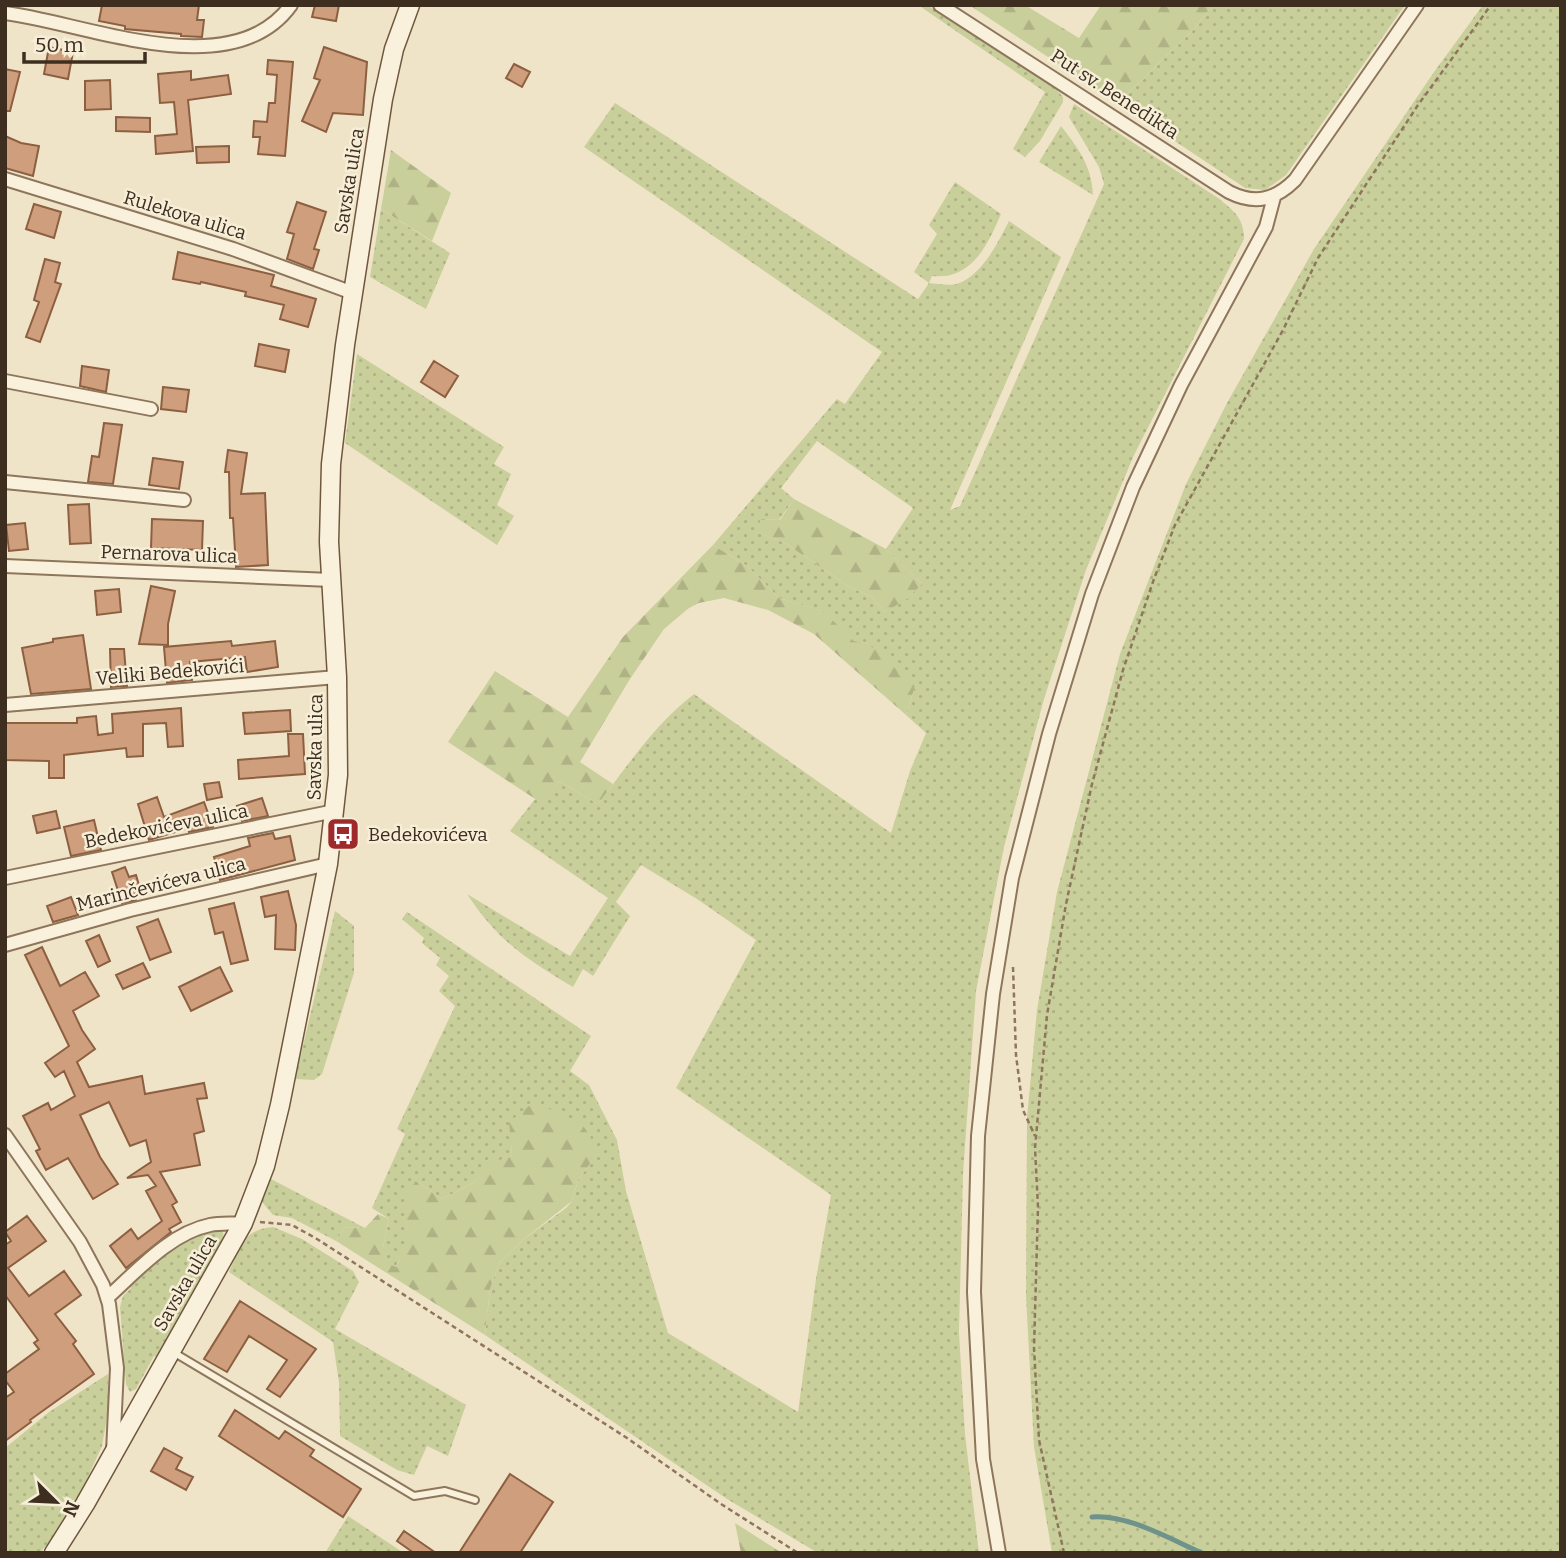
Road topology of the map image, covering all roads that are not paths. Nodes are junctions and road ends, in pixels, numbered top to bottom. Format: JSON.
{"nodes":[{"id":1,"x":291,"y":5,"type":"edge"},
{"id":2,"x":940,"y":5,"type":"edge"},
{"id":3,"x":1417,"y":5,"type":"edge"},
{"id":4,"x":407,"y":6,"type":"edge"},
{"id":5,"x":5,"y":13,"type":"edge"},
{"id":6,"x":5,"y":179,"type":"edge"},
{"id":7,"x":1274,"y":197,"type":"junction"},
{"id":8,"x":353,"y":293,"type":"junction"},
{"id":9,"x":5,"y":381,"type":"edge"},
{"id":10,"x":151,"y":409,"type":"dead end"},
{"id":11,"x":5,"y":482,"type":"edge"},
{"id":12,"x":184,"y":500,"type":"dead end"},
{"id":13,"x":5,"y":566,"type":"edge"},
{"id":14,"x":331,"y":580,"type":"junction"},
{"id":15,"x":337,"y":677,"type":"junction"},
{"id":16,"x":5,"y":705,"type":"edge"},
{"id":17,"x":335,"y":811,"type":"junction"},
{"id":18,"x":328,"y":864,"type":"junction"},
{"id":19,"x":5,"y":878,"type":"edge"},
{"id":20,"x":5,"y":945,"type":"edge"},
{"id":21,"x":5,"y":1135,"type":"edge"},
{"id":22,"x":243,"y":1223,"type":"junction"},
{"id":23,"x":107,"y":1298,"type":"junction"},
{"id":24,"x":171,"y":1351,"type":"junction"},
{"id":25,"x":113,"y":1452,"type":"junction"},
{"id":26,"x":475,"y":1500,"type":"dead end"},
{"id":27,"x":54,"y":1553,"type":"edge"},
{"id":28,"x":999,"y":1553,"type":"edge"}],
"edges":[{"from":1,"to":5,"type":"street"},
{"from":2,"to":7,"type":"street","name":"Put sv. Benedikta"},
{"from":3,"to":7,"type":"street"},
{"from":4,"to":8,"type":"street","name":"Savska ulica"},
{"from":6,"to":8,"type":"street","name":"Rulekova ulica"},
{"from":7,"to":28,"type":"street"},
{"from":8,"to":14,"type":"street","name":"Savska ulica"},
{"from":9,"to":10,"type":"street"},
{"from":11,"to":12,"type":"street"},
{"from":13,"to":14,"type":"street","name":"Pernarova ulica"},
{"from":14,"to":15,"type":"street","name":"Savska ulica"},
{"from":15,"to":16,"type":"street","name":"Veliki Bedekovići"},
{"from":15,"to":17,"type":"street","name":"Savska ulica"},
{"from":17,"to":18,"type":"street","name":"Savska ulica"},
{"from":17,"to":19,"type":"street","name":"Bedekovićeva ulica"},
{"from":18,"to":20,"type":"street","name":"Marinčevićeva ulica"},
{"from":18,"to":22,"type":"street","name":"Savska ulica"},
{"from":21,"to":23,"type":"street"},
{"from":22,"to":23,"type":"street"},
{"from":22,"to":24,"type":"street","name":"Savska ulica"},
{"from":23,"to":25,"type":"street"},
{"from":24,"to":25,"type":"street","name":"Savska ulica"},
{"from":24,"to":26,"type":"lane"},
{"from":25,"to":27,"type":"street","name":"Savska ulica"}]}
